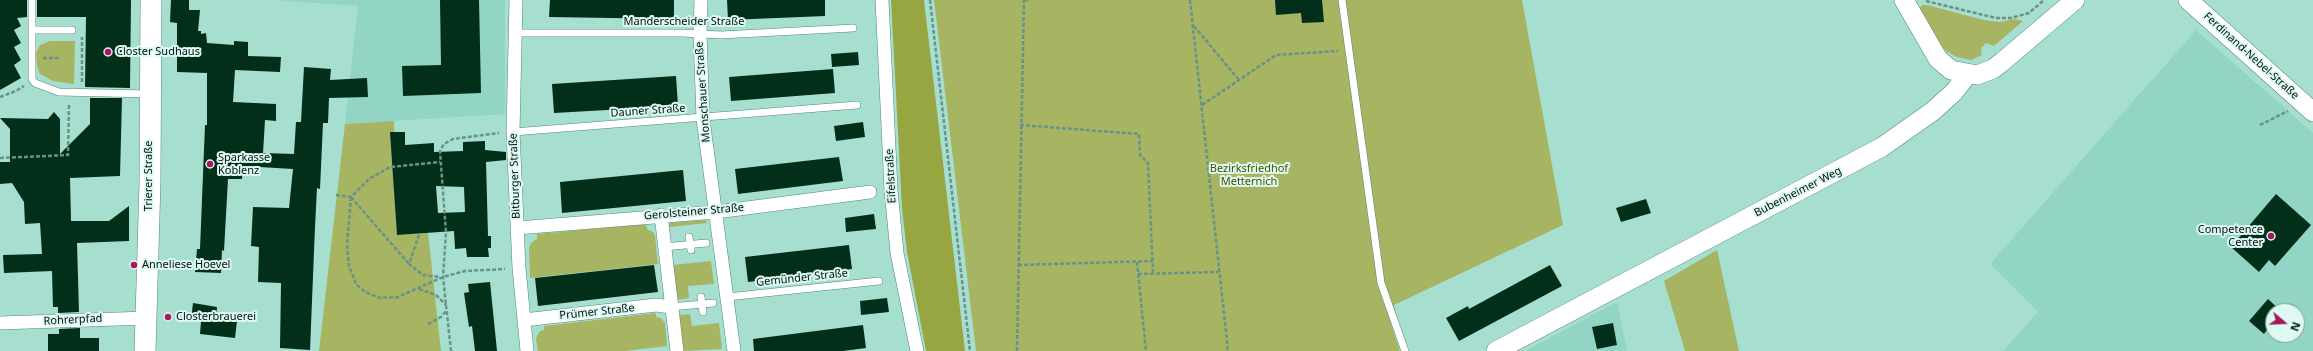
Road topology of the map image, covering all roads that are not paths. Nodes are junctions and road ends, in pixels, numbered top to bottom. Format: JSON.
{"nodes":[{"id":1,"x":32,"y":0,"type":"edge"},
{"id":2,"x":151,"y":0,"type":"edge"},
{"id":3,"x":516,"y":0,"type":"edge"},
{"id":4,"x":701,"y":0,"type":"edge"},
{"id":5,"x":882,"y":0,"type":"edge"},
{"id":6,"x":1342,"y":0,"type":"edge"},
{"id":7,"x":1904,"y":0,"type":"edge"},
{"id":8,"x":2075,"y":0,"type":"edge"},
{"id":9,"x":2188,"y":0,"type":"edge"},
{"id":10,"x":853,"y":28,"type":"dead end"},
{"id":11,"x":32,"y":30,"type":"junction"},
{"id":12,"x":72,"y":30,"type":"road end"},
{"id":13,"x":514,"y":33,"type":"junction"},
{"id":14,"x":700,"y":34,"type":"junction"},
{"id":15,"x":1968,"y":74,"type":"junction"},
{"id":16,"x":150,"y":94,"type":"junction"},
{"id":17,"x":857,"y":105,"type":"dead end"},
{"id":18,"x":2307,"y":107,"type":"edge"},
{"id":19,"x":703,"y":119,"type":"junction"},
{"id":20,"x":513,"y":132,"type":"junction"},
{"id":21,"x":870,"y":192,"type":"dead end"},
{"id":22,"x":716,"y":212,"type":"junction"},
{"id":23,"x":661,"y":215,"type":"junction"},
{"id":24,"x":517,"y":228,"type":"junction"},
{"id":25,"x":706,"y":243,"type":"dead end"},
{"id":26,"x":664,"y":247,"type":"junction"},
{"id":27,"x":880,"y":280,"type":"dead end"},
{"id":28,"x":727,"y":297,"type":"junction"},
{"id":29,"x":701,"y":301,"type":"junction"},
{"id":30,"x":712,"y":303,"type":"dead end"},
{"id":31,"x":671,"y":307,"type":"junction"},
{"id":32,"x":703,"y":312,"type":"dead end"},
{"id":33,"x":147,"y":318,"type":"junction"},
{"id":34,"x":524,"y":320,"type":"junction"},
{"id":35,"x":0,"y":323,"type":"edge"},
{"id":36,"x":145,"y":351,"type":"edge"},
{"id":37,"x":527,"y":351,"type":"edge"},
{"id":38,"x":677,"y":351,"type":"edge"},
{"id":39,"x":734,"y":351,"type":"edge"},
{"id":40,"x":916,"y":351,"type":"edge"},
{"id":41,"x":1405,"y":351,"type":"edge"},
{"id":42,"x":1496,"y":351,"type":"edge"}],
"edges":[{"from":1,"to":11,"type":"lane"},
{"from":2,"to":16,"type":"main road","name":"Trierer Straße"},
{"from":3,"to":13,"type":"street","name":"Bitburger Straße"},
{"from":4,"to":14,"type":"street","name":"Monschauer Straße"},
{"from":5,"to":40,"type":"street","name":"Eifelstraße"},
{"from":6,"to":41,"type":"lane"},
{"from":7,"to":15,"type":"street"},
{"from":8,"to":15,"type":"street"},
{"from":9,"to":18,"type":"street","name":"Ferdinand-Nebel-Straße"},
{"from":10,"to":14,"type":"lane","name":"Manderscheider Straße"},
{"from":11,"to":12,"type":"lane"},
{"from":11,"to":16,"type":"lane"},
{"from":13,"to":14,"type":"lane","name":"Manderscheider Straße"},
{"from":13,"to":20,"type":"street","name":"Bitburger Straße"},
{"from":14,"to":19,"type":"street","name":"Monschauer Straße"},
{"from":15,"to":42,"type":"street","name":"Bubenheimer Weg"},
{"from":16,"to":33,"type":"main road","name":"Trierer Straße"},
{"from":17,"to":19,"type":"lane","name":"Dauner Straße"},
{"from":19,"to":20,"type":"lane","name":"Dauner Straße"},
{"from":19,"to":22,"type":"street","name":"Monschauer Straße"},
{"from":20,"to":24,"type":"street","name":"Bitburger Straße"},
{"from":21,"to":22,"type":"street","name":"Gerolsteiner Straße"},
{"from":22,"to":23,"type":"street","name":"Gerolsteiner Straße"},
{"from":22,"to":28,"type":"street","name":"Monschauer Straße"},
{"from":23,"to":24,"type":"street","name":"Gerolsteiner Straße"},
{"from":23,"to":26,"type":"street"},
{"from":24,"to":34,"type":"street","name":"Bitburger Straße"},
{"from":25,"to":26,"type":"lane"},
{"from":26,"to":31,"type":"street"},
{"from":27,"to":28,"type":"lane","name":"Gemünder Straße"},
{"from":28,"to":39,"type":"street","name":"Monschauer Straße"},
{"from":29,"to":30,"type":"lane"},
{"from":29,"to":31,"type":"lane"},
{"from":29,"to":32,"type":"lane"},
{"from":31,"to":34,"type":"street","name":"Prümer Straße"},
{"from":31,"to":38,"type":"street"},
{"from":33,"to":35,"type":"street","name":"Rohrerpfad"},
{"from":33,"to":36,"type":"main road","name":"Trierer Straße"},
{"from":34,"to":37,"type":"street","name":"Bitburger Straße"}]}
